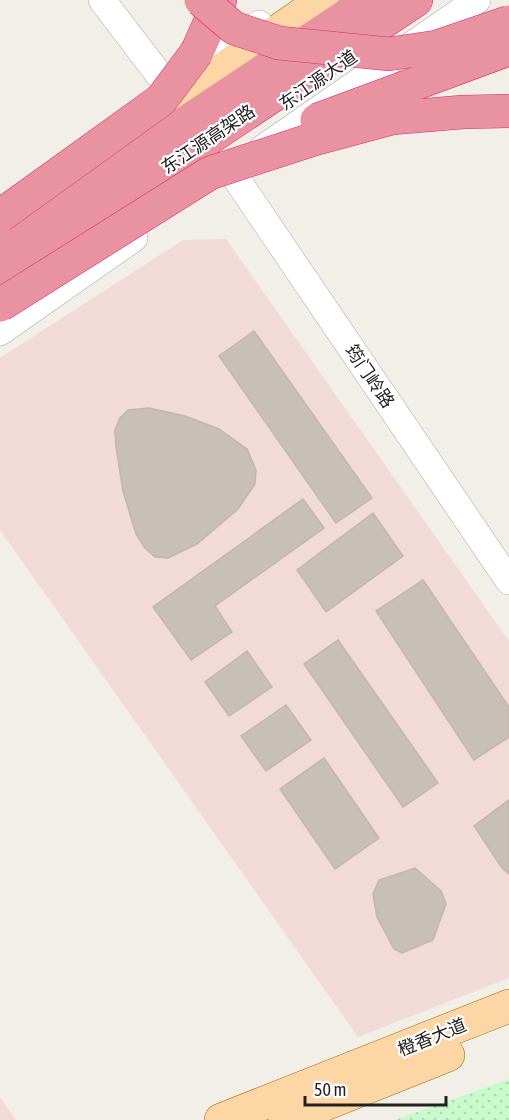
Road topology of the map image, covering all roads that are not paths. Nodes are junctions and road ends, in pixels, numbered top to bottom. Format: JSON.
{"nodes":[{"id":1,"x":102,"y":0,"type":"edge"},
{"id":2,"x":201,"y":0,"type":"edge"},
{"id":3,"x":208,"y":0,"type":"edge"},
{"id":4,"x":220,"y":0,"type":"edge"},
{"id":5,"x":295,"y":0,"type":"edge"},
{"id":6,"x":323,"y":0,"type":"edge"},
{"id":7,"x":370,"y":0,"type":"edge"},
{"id":8,"x":416,"y":0,"type":"edge"},
{"id":9,"x":431,"y":0,"type":"edge"},
{"id":10,"x":477,"y":0,"type":"edge"},
{"id":11,"x":509,"y":22,"type":"edge"},
{"id":12,"x":509,"y":49,"type":"edge"},
{"id":13,"x":197,"y":52,"type":"junction"},
{"id":14,"x":173,"y":94,"type":"junction"},
{"id":15,"x":509,"y":111,"type":"edge"},
{"id":16,"x":220,"y":172,"type":"junction"},
{"id":17,"x":0,"y":199,"type":"edge"},
{"id":18,"x":0,"y":217,"type":"edge"},
{"id":19,"x":0,"y":246,"type":"edge"},
{"id":20,"x":0,"y":278,"type":"edge"},
{"id":21,"x":0,"y":306,"type":"edge"},
{"id":22,"x":0,"y":332,"type":"edge"},
{"id":23,"x":509,"y":581,"type":"edge"},
{"id":24,"x":509,"y":1006,"type":"edge"},
{"id":25,"x":509,"y":1031,"type":"edge"},
{"id":26,"x":221,"y":1120,"type":"edge"},
{"id":27,"x":285,"y":1120,"type":"edge"}],
"edges":[{"from":1,"to":14,"type":"street"},
{"from":2,"to":11,"type":"highway","bridge":true},
{"from":3,"to":13,"type":"highway"},
{"from":4,"to":13,"type":"highway"},
{"from":5,"to":14,"type":"street"},
{"from":6,"to":14,"type":"main road"},
{"from":7,"to":19,"type":"highway","name":"东江源高架路"},
{"from":8,"to":20,"type":"highway","name":"东江源高架路"},
{"from":9,"to":21,"type":"main road","name":"东江源大道"},
{"from":10,"to":16,"type":"street"},
{"from":12,"to":16,"type":"highway","bridge":true},
{"from":13,"to":18,"type":"highway","bridge":true},
{"from":14,"to":17,"type":"street"},
{"from":14,"to":18,"type":"main road"},
{"from":15,"to":16,"type":"highway","bridge":true},
{"from":16,"to":21,"type":"highway","bridge":true},
{"from":16,"to":22,"type":"street"},
{"from":16,"to":23,"type":"street","name":"筠门岭路"},
{"from":24,"to":26,"type":"main road","name":"橙香大道"},
{"from":25,"to":27,"type":"main road","name":"橙香大道"}]}
